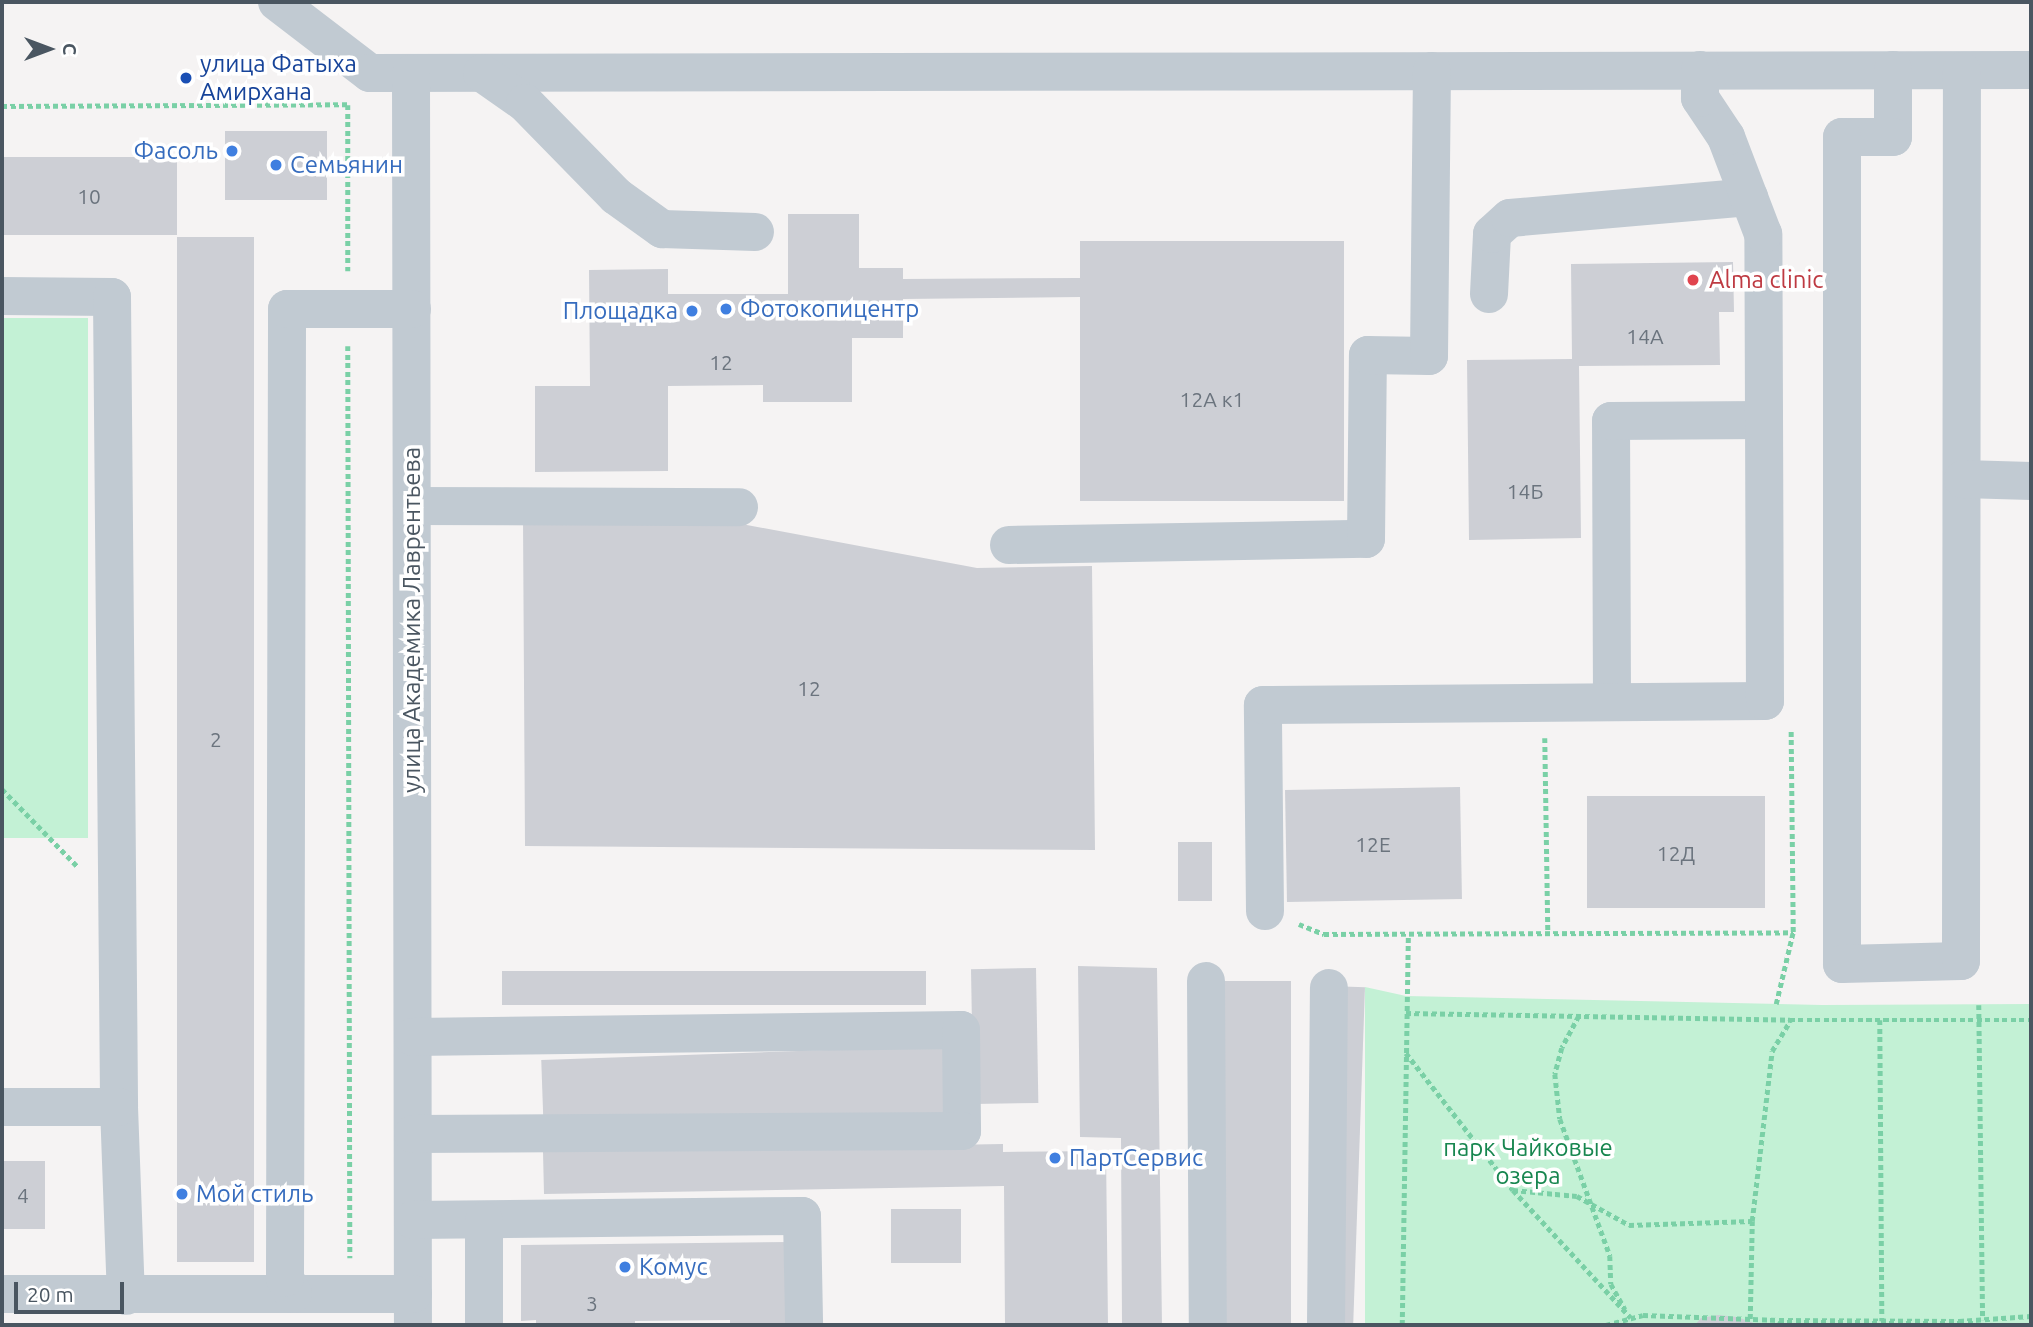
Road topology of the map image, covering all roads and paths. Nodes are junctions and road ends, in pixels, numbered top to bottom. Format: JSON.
{"nodes":[{"id":1,"x":277,"y":2,"type":"edge"},
{"id":2,"x":1700,"y":70,"type":"junction"},
{"id":3,"x":1893,"y":70,"type":"junction"},
{"id":4,"x":2031,"y":70,"type":"edge"},
{"id":5,"x":1432,"y":71,"type":"junction"},
{"id":6,"x":1962,"y":71,"type":"junction"},
{"id":7,"x":482,"y":73,"type":"junction"},
{"id":8,"x":411,"y":74,"type":"junction"},
{"id":9,"x":2,"y":106,"type":"edge"},
{"id":10,"x":1749,"y":197,"type":"junction"},
{"id":11,"x":755,"y":232,"type":"dead end"},
{"id":12,"x":1489,"y":294,"type":"dead end"},
{"id":13,"x":2,"y":296,"type":"edge"},
{"id":14,"x":348,"y":308,"type":"junction"},
{"id":15,"x":412,"y":309,"type":"junction"},
{"id":16,"x":1763,"y":420,"type":"junction"},
{"id":17,"x":1964,"y":479,"type":"junction"},
{"id":18,"x":2031,"y":481,"type":"edge"},
{"id":19,"x":412,"y":506,"type":"junction"},
{"id":20,"x":739,"y":507,"type":"dead end"},
{"id":21,"x":1009,"y":545,"type":"dead end"},
{"id":22,"x":1765,"y":701,"type":"junction"},
{"id":23,"x":1612,"y":702,"type":"junction"},
{"id":24,"x":1545,"y":703,"type":"junction"},
{"id":25,"x":2,"y":789,"type":"edge"},
{"id":26,"x":117,"y":908,"type":"junction"},
{"id":27,"x":1265,"y":911,"type":"joint"},
{"id":28,"x":1793,"y":932,"type":"junction"},
{"id":29,"x":1548,"y":933,"type":"junction"},
{"id":30,"x":1408,"y":934,"type":"junction"},
{"id":31,"x":1206,"y":981,"type":"dead end"},
{"id":32,"x":1329,"y":988,"type":"dead end"},
{"id":33,"x":1776,"y":1004,"type":"dead end"},
{"id":34,"x":1979,"y":1006,"type":"dead end"},
{"id":35,"x":1406,"y":1013,"type":"junction"},
{"id":36,"x":1579,"y":1016,"type":"junction"},
{"id":37,"x":1790,"y":1020,"type":"junction"},
{"id":38,"x":1880,"y":1020,"type":"junction"},
{"id":39,"x":1981,"y":1020,"type":"junction"},
{"id":40,"x":2031,"y":1020,"type":"edge"},
{"id":41,"x":413,"y":1037,"type":"junction"},
{"id":42,"x":1406,"y":1052,"type":"junction"},
{"id":43,"x":2,"y":1107,"type":"edge"},
{"id":44,"x":119,"y":1107,"type":"junction"},
{"id":45,"x":413,"y":1134,"type":"junction"},
{"id":46,"x":1513,"y":1190,"type":"junction"},
{"id":47,"x":1589,"y":1203,"type":"junction"},
{"id":48,"x":413,"y":1220,"type":"junction"},
{"id":49,"x":484,"y":1221,"type":"junction"},
{"id":50,"x":1752,"y":1221,"type":"junction"},
{"id":51,"x":2,"y":1294,"type":"edge"},
{"id":52,"x":293,"y":1294,"type":"junction"},
{"id":53,"x":350,"y":1294,"type":"junction"},
{"id":54,"x":126,"y":1296,"type":"junction"},
{"id":55,"x":414,"y":1310,"type":"edge"},
{"id":56,"x":2031,"y":1316,"type":"edge"},
{"id":57,"x":1631,"y":1318,"type":"junction"},
{"id":58,"x":1751,"y":1319,"type":"junction"},
{"id":59,"x":1779,"y":1320,"type":"junction"},
{"id":60,"x":1983,"y":1320,"type":"junction"},
{"id":61,"x":1882,"y":1321,"type":"junction"},
{"id":62,"x":1959,"y":1323,"type":"edge"},
{"id":63,"x":484,"y":1325,"type":"edge"},
{"id":64,"x":804,"y":1325,"type":"edge"},
{"id":65,"x":1208,"y":1325,"type":"edge"},
{"id":66,"x":1326,"y":1325,"type":"edge"},
{"id":67,"x":1402,"y":1325,"type":"edge"},
{"id":68,"x":1606,"y":1325,"type":"edge"},
{"id":69,"x":1786,"y":1325,"type":"edge"}],
"edges":[{"from":1,"to":8,"type":"street"},
{"from":2,"to":3,"type":"street"},
{"from":2,"to":5,"type":"street"},
{"from":2,"to":10,"type":"street"},
{"from":3,"to":6,"type":"street"},
{"from":3,"to":17,"type":"street"},
{"from":4,"to":6,"type":"street"},
{"from":5,"to":7,"type":"street"},
{"from":5,"to":21,"type":"street"},
{"from":6,"to":17,"type":"street"},
{"from":7,"to":8,"type":"street"},
{"from":7,"to":11,"type":"street"},
{"from":8,"to":15,"type":"street","name":"улица Академика Лаврентьева"},
{"from":9,"to":14,"type":"path"},
{"from":10,"to":12,"type":"street"},
{"from":10,"to":16,"type":"street"},
{"from":13,"to":26,"type":"street"},
{"from":14,"to":15,"type":"street"},
{"from":14,"to":52,"type":"street"},
{"from":14,"to":53,"type":"path"},
{"from":15,"to":19,"type":"street","name":"улица Академика Лаврентьева"},
{"from":16,"to":22,"type":"street"},
{"from":16,"to":23,"type":"street"},
{"from":17,"to":18,"type":"street"},
{"from":19,"to":20,"type":"street"},
{"from":19,"to":41,"type":"street","name":"улица Академика Лаврентьева"},
{"from":22,"to":23,"type":"street"},
{"from":22,"to":28,"type":"path"},
{"from":23,"to":24,"type":"street"},
{"from":24,"to":27,"type":"street"},
{"from":24,"to":29,"type":"path"},
{"from":25,"to":26,"type":"path"},
{"from":26,"to":44,"type":"street"},
{"from":27,"to":30,"type":"path"},
{"from":28,"to":29,"type":"path"},
{"from":28,"to":33,"type":"path"},
{"from":29,"to":30,"type":"path"},
{"from":30,"to":35,"type":"path"},
{"from":31,"to":65,"type":"street"},
{"from":32,"to":66,"type":"street"},
{"from":34,"to":39,"type":"path"},
{"from":35,"to":36,"type":"path"},
{"from":35,"to":42,"type":"path"},
{"from":36,"to":37,"type":"path"},
{"from":36,"to":47,"type":"path"},
{"from":37,"to":38,"type":"path"},
{"from":37,"to":50,"type":"path"},
{"from":38,"to":39,"type":"path"},
{"from":38,"to":61,"type":"path"},
{"from":39,"to":40,"type":"path"},
{"from":39,"to":60,"type":"path"},
{"from":41,"to":45,"type":"street","name":"улица Академика Лаврентьева"},
{"from":41,"to":45,"type":"street"},
{"from":42,"to":46,"type":"path"},
{"from":42,"to":67,"type":"path"},
{"from":43,"to":44,"type":"street"},
{"from":44,"to":54,"type":"street"},
{"from":45,"to":48,"type":"street","name":"улица Академика Лаврентьева"},
{"from":46,"to":47,"type":"path"},
{"from":46,"to":57,"type":"path"},
{"from":47,"to":50,"type":"path"},
{"from":47,"to":57,"type":"path"},
{"from":48,"to":49,"type":"street"},
{"from":48,"to":55,"type":"street","name":"улица Академика Лаврентьева"},
{"from":49,"to":63,"type":"street"},
{"from":49,"to":64,"type":"street"},
{"from":50,"to":58,"type":"path"},
{"from":51,"to":54,"type":"street"},
{"from":52,"to":53,"type":"street"},
{"from":52,"to":54,"type":"street"},
{"from":53,"to":55,"type":"street"},
{"from":56,"to":60,"type":"path"},
{"from":57,"to":58,"type":"path"},
{"from":57,"to":68,"type":"path"},
{"from":58,"to":59,"type":"path"},
{"from":59,"to":61,"type":"path"},
{"from":59,"to":69,"type":"path"},
{"from":60,"to":62,"type":"path"},
{"from":61,"to":62,"type":"path"}]}
